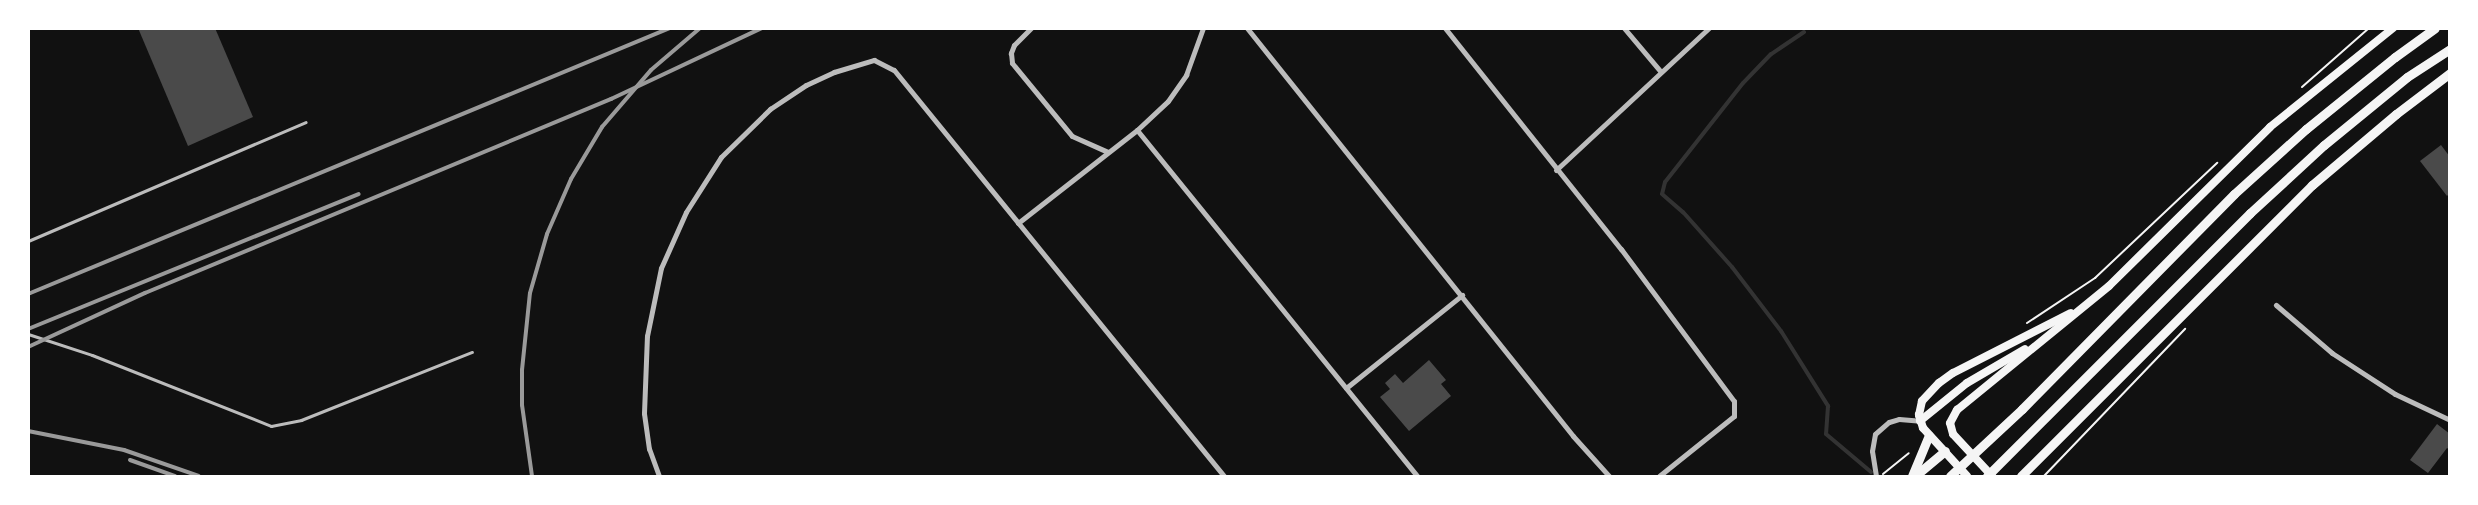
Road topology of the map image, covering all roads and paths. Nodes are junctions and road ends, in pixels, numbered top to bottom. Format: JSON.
{"nodes":[{"id":1,"x":1031,"y":28,"type":"edge"},
{"id":2,"x":1203,"y":28,"type":"edge"},
{"id":3,"x":1247,"y":28,"type":"edge"},
{"id":4,"x":1445,"y":28,"type":"edge"},
{"id":5,"x":1624,"y":28,"type":"edge"},
{"id":6,"x":1709,"y":28,"type":"edge"},
{"id":7,"x":2369,"y":28,"type":"edge"},
{"id":8,"x":2393,"y":28,"type":"edge"},
{"id":9,"x":2435,"y":28,"type":"edge"},
{"id":10,"x":2450,"y":48,"type":"edge"},
{"id":11,"x":1661,"y":72,"type":"junction"},
{"id":12,"x":2450,"y":73,"type":"edge"},
{"id":13,"x":2298,"y":90,"type":"dead end"},
{"id":14,"x":306,"y":122,"type":"dead end"},
{"id":15,"x":1137,"y":130,"type":"junction"},
{"id":16,"x":1108,"y":152,"type":"junction"},
{"id":17,"x":2221,"y":160,"type":"dead end"},
{"id":18,"x":1556,"y":170,"type":"junction"},
{"id":19,"x":1018,"y":224,"type":"junction"},
{"id":20,"x":28,"y":241,"type":"edge"},
{"id":21,"x":1462,"y":295,"type":"junction"},
{"id":22,"x":2276,"y":305,"type":"dead end"},
{"id":23,"x":2083,"y":307,"type":"junction"},
{"id":24,"x":2024,"y":325,"type":"dead end"},
{"id":25,"x":2189,"y":325,"type":"dead end"},
{"id":26,"x":28,"y":334,"type":"edge"},
{"id":27,"x":2042,"y":340,"type":"junction"},
{"id":28,"x":472,"y":352,"type":"dead end"},
{"id":29,"x":1346,"y":388,"type":"junction"},
{"id":30,"x":2450,"y":420,"type":"edge"},
{"id":31,"x":1920,"y":421,"type":"junction"},
{"id":32,"x":1929,"y":435,"type":"junction"},
{"id":33,"x":1958,"y":442,"type":"junction"},
{"id":34,"x":1914,"y":448,"type":"dead end"},
{"id":35,"x":1947,"y":454,"type":"junction"},
{"id":36,"x":658,"y":477,"type":"edge"},
{"id":37,"x":1224,"y":477,"type":"edge"},
{"id":38,"x":1417,"y":477,"type":"edge"},
{"id":39,"x":1609,"y":477,"type":"edge"},
{"id":40,"x":1659,"y":477,"type":"edge"},
{"id":41,"x":1876,"y":477,"type":"edge"},
{"id":42,"x":1882,"y":477,"type":"edge"},
{"id":43,"x":1914,"y":477,"type":"edge"},
{"id":44,"x":1950,"y":477,"type":"edge"},
{"id":45,"x":1967,"y":477,"type":"edge"},
{"id":46,"x":1987,"y":477,"type":"edge"},
{"id":47,"x":1992,"y":477,"type":"edge"},
{"id":48,"x":2021,"y":477,"type":"edge"},
{"id":49,"x":2044,"y":477,"type":"edge"}],
"edges":[{"from":1,"to":16,"type":"street"},
{"from":2,"to":15,"type":"street"},
{"from":3,"to":21,"type":"street"},
{"from":4,"to":18,"type":"street"},
{"from":5,"to":11,"type":"street"},
{"from":6,"to":11,"type":"street"},
{"from":7,"to":13,"type":"path"},
{"from":8,"to":23,"type":"main road"},
{"from":9,"to":44,"type":"highway"},
{"from":10,"to":46,"type":"highway"},
{"from":11,"to":18,"type":"street"},
{"from":12,"to":48,"type":"highway"},
{"from":14,"to":20,"type":"lane"},
{"from":15,"to":16,"type":"street"},
{"from":15,"to":29,"type":"street"},
{"from":16,"to":19,"type":"street"},
{"from":17,"to":24,"type":"path"},
{"from":18,"to":40,"type":"street"},
{"from":19,"to":36,"type":"street"},
{"from":19,"to":37,"type":"street"},
{"from":21,"to":29,"type":"street"},
{"from":21,"to":39,"type":"street"},
{"from":22,"to":30,"type":"street"},
{"from":23,"to":27,"type":"main road"},
{"from":23,"to":31,"type":"main road"},
{"from":25,"to":49,"type":"path"},
{"from":26,"to":28,"type":"lane"},
{"from":27,"to":31,"type":"main road"},
{"from":27,"to":33,"type":"main road"},
{"from":29,"to":38,"type":"street"},
{"from":31,"to":32,"type":"main road"},
{"from":31,"to":41,"type":"street"},
{"from":32,"to":35,"type":"main road"},
{"from":32,"to":43,"type":"highway"},
{"from":33,"to":35,"type":"main road"},
{"from":33,"to":47,"type":"main road"},
{"from":34,"to":42,"type":"path"},
{"from":35,"to":43,"type":"highway"},
{"from":35,"to":45,"type":"main road"}]}
